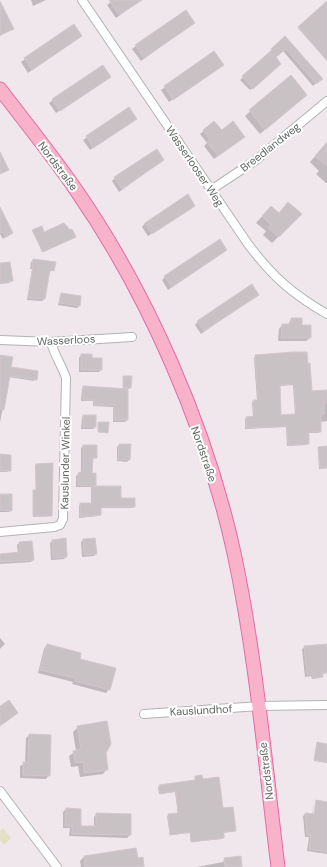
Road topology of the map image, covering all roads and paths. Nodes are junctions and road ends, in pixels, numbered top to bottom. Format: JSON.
{"nodes":[{"id":1,"x":82,"y":0,"type":"edge"},
{"id":2,"x":0,"y":88,"type":"edge"},
{"id":3,"x":327,"y":100,"type":"edge"},
{"id":4,"x":210,"y":190,"type":"junction"},
{"id":5,"x":327,"y":314,"type":"edge"},
{"id":6,"x":132,"y":337,"type":"dead end"},
{"id":7,"x":0,"y":340,"type":"edge"},
{"id":8,"x":51,"y":342,"type":"junction"},
{"id":9,"x":0,"y":532,"type":"edge"},
{"id":10,"x":324,"y":705,"type":"edge"},
{"id":11,"x":258,"y":706,"type":"junction"},
{"id":12,"x":327,"y":711,"type":"edge"},
{"id":13,"x":144,"y":714,"type":"dead end"},
{"id":14,"x":0,"y":791,"type":"edge"},
{"id":15,"x":57,"y":867,"type":"edge"},
{"id":16,"x":278,"y":867,"type":"edge"}],
"edges":[{"from":1,"to":4,"type":"street","name":"Wasserlooser Weg"},
{"from":2,"to":11,"type":"main road","name":"Nordstraße"},
{"from":3,"to":4,"type":"street","name":"Breedlandweg"},
{"from":4,"to":5,"type":"street","name":"Wasserlooser Weg"},
{"from":6,"to":8,"type":"street","name":"Wasserloos"},
{"from":7,"to":8,"type":"street","name":"Wasserloos"},
{"from":8,"to":9,"type":"street","name":"Kauslunder Winkel"},
{"from":10,"to":11,"type":"street","name":"Kauslundhof"},
{"from":10,"to":12,"type":"street"},
{"from":11,"to":13,"type":"street","name":"Kauslundhof"},
{"from":11,"to":16,"type":"main road","name":"Nordstraße"},
{"from":14,"to":15,"type":"street"}]}
